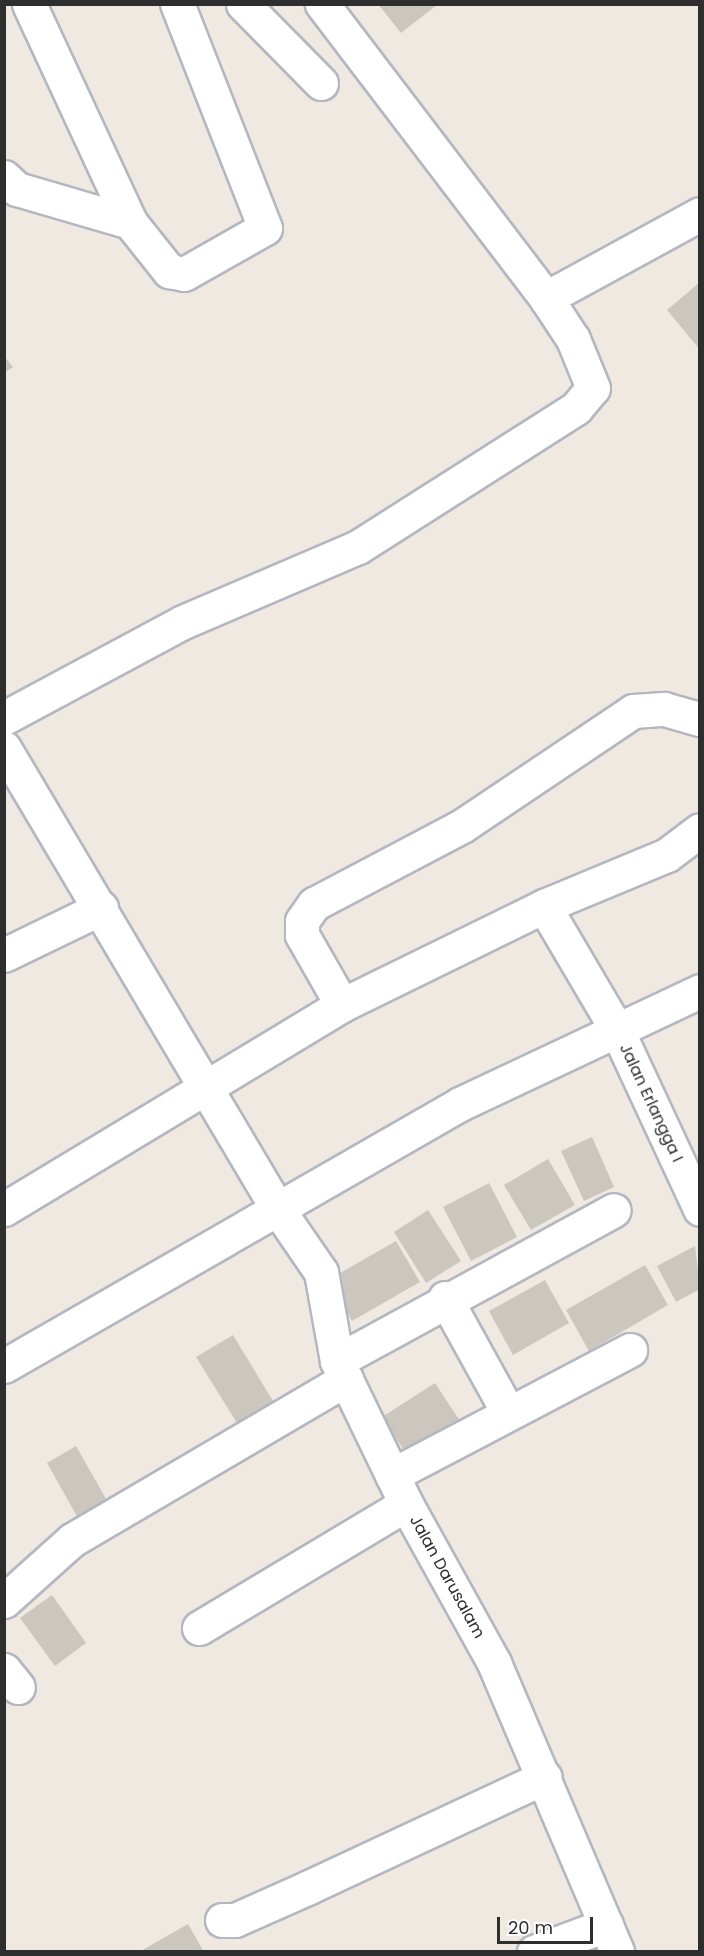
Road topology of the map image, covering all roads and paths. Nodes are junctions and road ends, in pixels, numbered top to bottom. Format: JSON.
{"nodes":[{"id":1,"x":29,"y":4,"type":"edge"},
{"id":2,"x":177,"y":4,"type":"edge"},
{"id":3,"x":243,"y":4,"type":"edge"},
{"id":4,"x":322,"y":4,"type":"edge"},
{"id":5,"x":321,"y":83,"type":"dead end"},
{"id":6,"x":4,"y":177,"type":"edge"},
{"id":7,"x":699,"y":214,"type":"edge"},
{"id":8,"x":130,"y":222,"type":"junction"},
{"id":9,"x":546,"y":298,"type":"junction"},
{"id":10,"x":4,"y":718,"type":"edge"},
{"id":11,"x":699,"y":719,"type":"edge"},
{"id":12,"x":4,"y":748,"type":"edge"},
{"id":13,"x":699,"y":830,"type":"edge"},
{"id":14,"x":544,"y":906,"type":"junction"},
{"id":15,"x":101,"y":908,"type":"junction"},
{"id":16,"x":4,"y":955,"type":"edge"},
{"id":17,"x":699,"y":991,"type":"edge"},
{"id":18,"x":342,"y":1005,"type":"junction"},
{"id":19,"x":617,"y":1030,"type":"junction"},
{"id":20,"x":210,"y":1088,"type":"junction"},
{"id":21,"x":277,"y":1208,"type":"junction"},
{"id":22,"x":4,"y":1209,"type":"edge"},
{"id":23,"x":699,"y":1209,"type":"edge"},
{"id":24,"x":614,"y":1210,"type":"dead end"},
{"id":25,"x":445,"y":1298,"type":"junction"},
{"id":26,"x":630,"y":1350,"type":"dead end"},
{"id":27,"x":4,"y":1366,"type":"edge"},
{"id":28,"x":341,"y":1370,"type":"junction"},
{"id":29,"x":508,"y":1412,"type":"junction"},
{"id":30,"x":392,"y":1475,"type":"junction"},
{"id":31,"x":406,"y":1504,"type":"junction"},
{"id":32,"x":4,"y":1601,"type":"edge"},
{"id":33,"x":199,"y":1628,"type":"dead end"},
{"id":34,"x":545,"y":1777,"type":"junction"},
{"id":35,"x":222,"y":1920,"type":"dead end"},
{"id":36,"x":612,"y":1938,"type":"edge"},
{"id":37,"x":534,"y":1952,"type":"edge"}],
"edges":[{"from":1,"to":8,"type":"street"},
{"from":2,"to":8,"type":"street"},
{"from":3,"to":5,"type":"street"},
{"from":4,"to":9,"type":"street"},
{"from":6,"to":8,"type":"street"},
{"from":7,"to":9,"type":"street"},
{"from":9,"to":10,"type":"street"},
{"from":11,"to":18,"type":"street"},
{"from":12,"to":15,"type":"street","name":"Jalan Darusalam"},
{"from":13,"to":14,"type":"street"},
{"from":14,"to":18,"type":"street"},
{"from":14,"to":19,"type":"street","name":"Jalan Erlangga I"},
{"from":15,"to":16,"type":"street"},
{"from":15,"to":20,"type":"street","name":"Jalan Darusalam"},
{"from":17,"to":19,"type":"street"},
{"from":18,"to":20,"type":"street"},
{"from":19,"to":21,"type":"street"},
{"from":19,"to":23,"type":"street","name":"Jalan Erlangga I"},
{"from":20,"to":21,"type":"street","name":"Jalan Darusalam"},
{"from":20,"to":22,"type":"street"},
{"from":21,"to":27,"type":"street"},
{"from":21,"to":28,"type":"street","name":"Jalan Darusalam"},
{"from":24,"to":25,"type":"street"},
{"from":25,"to":28,"type":"street"},
{"from":25,"to":29,"type":"street"},
{"from":26,"to":29,"type":"street"},
{"from":28,"to":30,"type":"street","name":"Jalan Darusalam"},
{"from":28,"to":32,"type":"street"},
{"from":29,"to":30,"type":"street"},
{"from":30,"to":31,"type":"street","name":"Jalan Darusalam"},
{"from":31,"to":33,"type":"street"},
{"from":31,"to":34,"type":"street","name":"Jalan Darusalam"},
{"from":34,"to":35,"type":"street"},
{"from":34,"to":36,"type":"street","name":"Jalan Darusalam"},
{"from":36,"to":37,"type":"street"}]}
